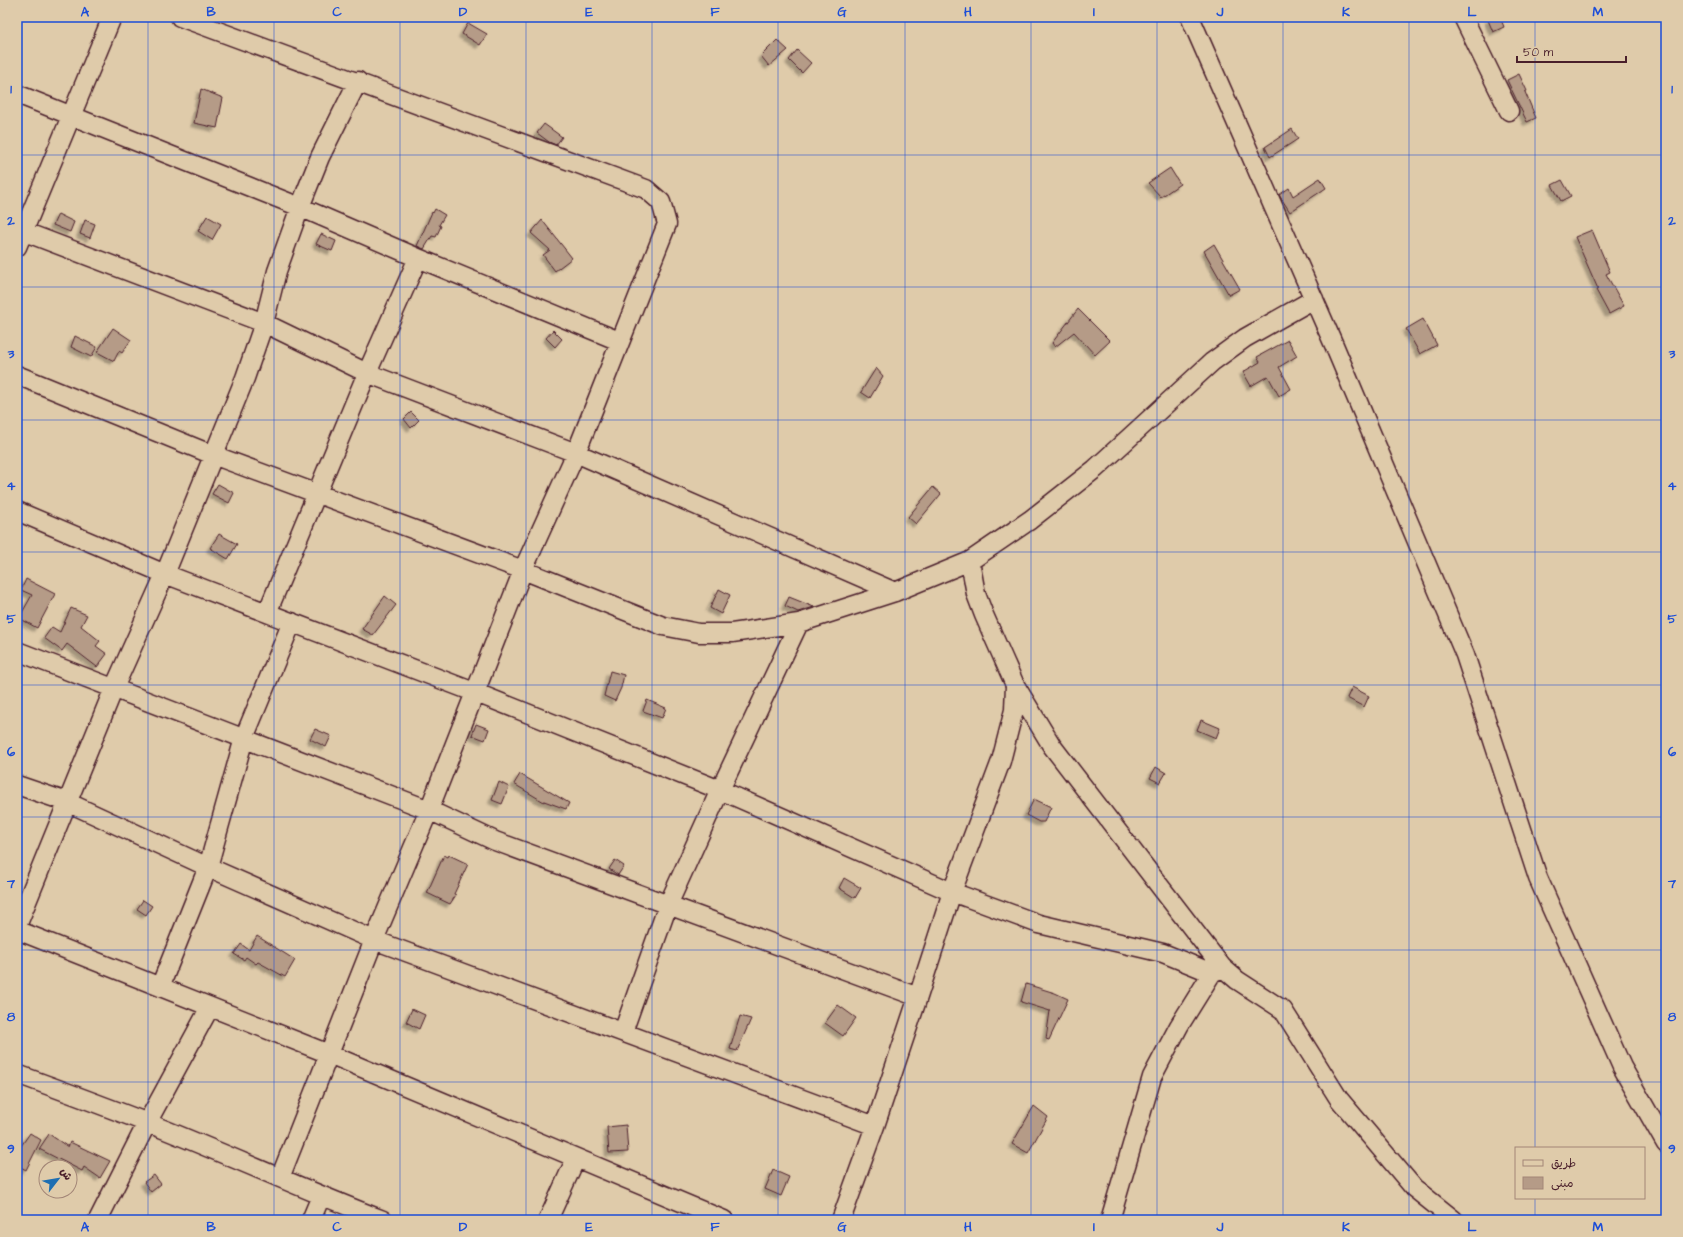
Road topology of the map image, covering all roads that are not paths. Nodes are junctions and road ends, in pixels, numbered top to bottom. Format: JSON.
{"nodes":[{"id":1,"x":112,"y":17,"type":"edge"},
{"id":2,"x":180,"y":17,"type":"edge"},
{"id":3,"x":1190,"y":17,"type":"edge"},
{"id":4,"x":1463,"y":17,"type":"edge"},
{"id":5,"x":358,"y":82,"type":"junction"},
{"id":6,"x":17,"y":94,"type":"edge"},
{"id":7,"x":1509,"y":111,"type":"dead end"},
{"id":8,"x":71,"y":116,"type":"junction"},
{"id":9,"x":300,"y":207,"type":"junction"},
{"id":10,"x":19,"y":236,"type":"edge"},
{"id":11,"x":418,"y":258,"type":"junction"},
{"id":12,"x":1314,"y":299,"type":"junction"},
{"id":13,"x":264,"y":324,"type":"junction"},
{"id":14,"x":619,"y":341,"type":"junction"},
{"id":15,"x":367,"y":373,"type":"junction"},
{"id":16,"x":17,"y":375,"type":"edge"},
{"id":17,"x":576,"y":453,"type":"junction"},
{"id":18,"x":213,"y":455,"type":"junction"},
{"id":19,"x":317,"y":494,"type":"junction"},
{"id":20,"x":17,"y":512,"type":"edge"},
{"id":21,"x":970,"y":561,"type":"junction"},
{"id":22,"x":523,"y":570,"type":"junction"},
{"id":23,"x":165,"y":574,"type":"junction"},
{"id":24,"x":895,"y":592,"type":"junction"},
{"id":25,"x":267,"y":613,"type":"junction"},
{"id":26,"x":292,"y":622,"type":"junction"},
{"id":27,"x":799,"y":623,"type":"junction"},
{"id":28,"x":17,"y":652,"type":"edge"},
{"id":29,"x":1015,"y":685,"type":"junction"},
{"id":30,"x":114,"y":688,"type":"junction"},
{"id":31,"x":474,"y":692,"type":"junction"},
{"id":32,"x":244,"y":738,"type":"junction"},
{"id":33,"x":17,"y":785,"type":"edge"},
{"id":34,"x":720,"y":790,"type":"junction"},
{"id":35,"x":67,"y":802,"type":"junction"},
{"id":36,"x":429,"y":810,"type":"junction"},
{"id":37,"x":208,"y":867,"type":"junction"},
{"id":38,"x":952,"y":892,"type":"junction"},
{"id":39,"x":668,"y":905,"type":"junction"},
{"id":40,"x":17,"y":926,"type":"edge"},
{"id":41,"x":17,"y":930,"type":"edge"},
{"id":42,"x":374,"y":940,"type":"junction"},
{"id":43,"x":1217,"y":970,"type":"junction"},
{"id":44,"x":160,"y":987,"type":"junction"},
{"id":45,"x":918,"y":998,"type":"junction"},
{"id":46,"x":210,"y":1007,"type":"junction"},
{"id":47,"x":623,"y":1032,"type":"junction"},
{"id":48,"x":328,"y":1054,"type":"junction"},
{"id":49,"x":17,"y":1074,"type":"edge"},
{"id":50,"x":148,"y":1123,"type":"junction"},
{"id":51,"x":875,"y":1126,"type":"junction"},
{"id":52,"x":1666,"y":1144,"type":"edge"},
{"id":53,"x":576,"y":1158,"type":"junction"},
{"id":54,"x":280,"y":1178,"type":"junction"},
{"id":55,"x":321,"y":1196,"type":"junction"},
{"id":56,"x":98,"y":1220,"type":"edge"},
{"id":57,"x":311,"y":1220,"type":"edge"},
{"id":58,"x":383,"y":1220,"type":"edge"},
{"id":59,"x":548,"y":1220,"type":"edge"},
{"id":60,"x":724,"y":1220,"type":"edge"},
{"id":61,"x":841,"y":1220,"type":"edge"},
{"id":62,"x":1110,"y":1220,"type":"edge"},
{"id":63,"x":1454,"y":1220,"type":"edge"}],
"edges":[{"from":1,"to":8,"type":"street"},
{"from":2,"to":5,"type":"street"},
{"from":3,"to":12,"type":"street"},
{"from":4,"to":7,"type":"street"},
{"from":5,"to":9,"type":"street"},
{"from":5,"to":14,"type":"street"},
{"from":6,"to":8,"type":"street"},
{"from":8,"to":9,"type":"street"},
{"from":8,"to":10,"type":"street"},
{"from":9,"to":11,"type":"street"},
{"from":9,"to":13,"type":"street"},
{"from":10,"to":13,"type":"street"},
{"from":11,"to":14,"type":"street"},
{"from":11,"to":15,"type":"street"},
{"from":12,"to":21,"type":"street"},
{"from":12,"to":52,"type":"street"},
{"from":13,"to":15,"type":"street"},
{"from":13,"to":18,"type":"street"},
{"from":14,"to":17,"type":"street"},
{"from":15,"to":17,"type":"street"},
{"from":15,"to":19,"type":"street"},
{"from":16,"to":18,"type":"street"},
{"from":17,"to":22,"type":"street"},
{"from":17,"to":24,"type":"street"},
{"from":18,"to":19,"type":"street"},
{"from":18,"to":23,"type":"street"},
{"from":19,"to":22,"type":"street"},
{"from":19,"to":25,"type":"street"},
{"from":20,"to":23,"type":"street"},
{"from":21,"to":24,"type":"street"},
{"from":21,"to":29,"type":"street"},
{"from":22,"to":27,"type":"street"},
{"from":22,"to":31,"type":"street"},
{"from":23,"to":25,"type":"street"},
{"from":23,"to":30,"type":"street"},
{"from":24,"to":27,"type":"street"},
{"from":25,"to":26,"type":"street"},
{"from":26,"to":31,"type":"street"},
{"from":26,"to":32,"type":"street"},
{"from":27,"to":34,"type":"street"},
{"from":28,"to":30,"type":"street"},
{"from":29,"to":38,"type":"street"},
{"from":29,"to":43,"type":"street"},
{"from":30,"to":32,"type":"street"},
{"from":30,"to":35,"type":"street"},
{"from":31,"to":34,"type":"street"},
{"from":31,"to":36,"type":"street"},
{"from":32,"to":36,"type":"street"},
{"from":32,"to":37,"type":"street"},
{"from":33,"to":35,"type":"street"},
{"from":34,"to":38,"type":"street"},
{"from":34,"to":39,"type":"street"},
{"from":35,"to":37,"type":"street"},
{"from":35,"to":40,"type":"street"},
{"from":36,"to":39,"type":"street"},
{"from":36,"to":42,"type":"street"},
{"from":37,"to":42,"type":"street"},
{"from":37,"to":44,"type":"street"},
{"from":38,"to":43,"type":"street"},
{"from":38,"to":45,"type":"street"},
{"from":39,"to":45,"type":"street"},
{"from":39,"to":47,"type":"street"},
{"from":41,"to":44,"type":"street"},
{"from":42,"to":47,"type":"street"},
{"from":42,"to":48,"type":"street"},
{"from":43,"to":62,"type":"street"},
{"from":43,"to":63,"type":"street"},
{"from":44,"to":46,"type":"street"},
{"from":45,"to":51,"type":"street"},
{"from":46,"to":48,"type":"street"},
{"from":46,"to":50,"type":"street"},
{"from":47,"to":51,"type":"street"},
{"from":48,"to":53,"type":"street"},
{"from":48,"to":54,"type":"street"},
{"from":49,"to":50,"type":"street"},
{"from":50,"to":54,"type":"street"},
{"from":50,"to":56,"type":"street"},
{"from":51,"to":61,"type":"street"},
{"from":53,"to":59,"type":"street"},
{"from":53,"to":60,"type":"street"},
{"from":54,"to":55,"type":"street"},
{"from":55,"to":57,"type":"street"},
{"from":55,"to":58,"type":"street"}]}
